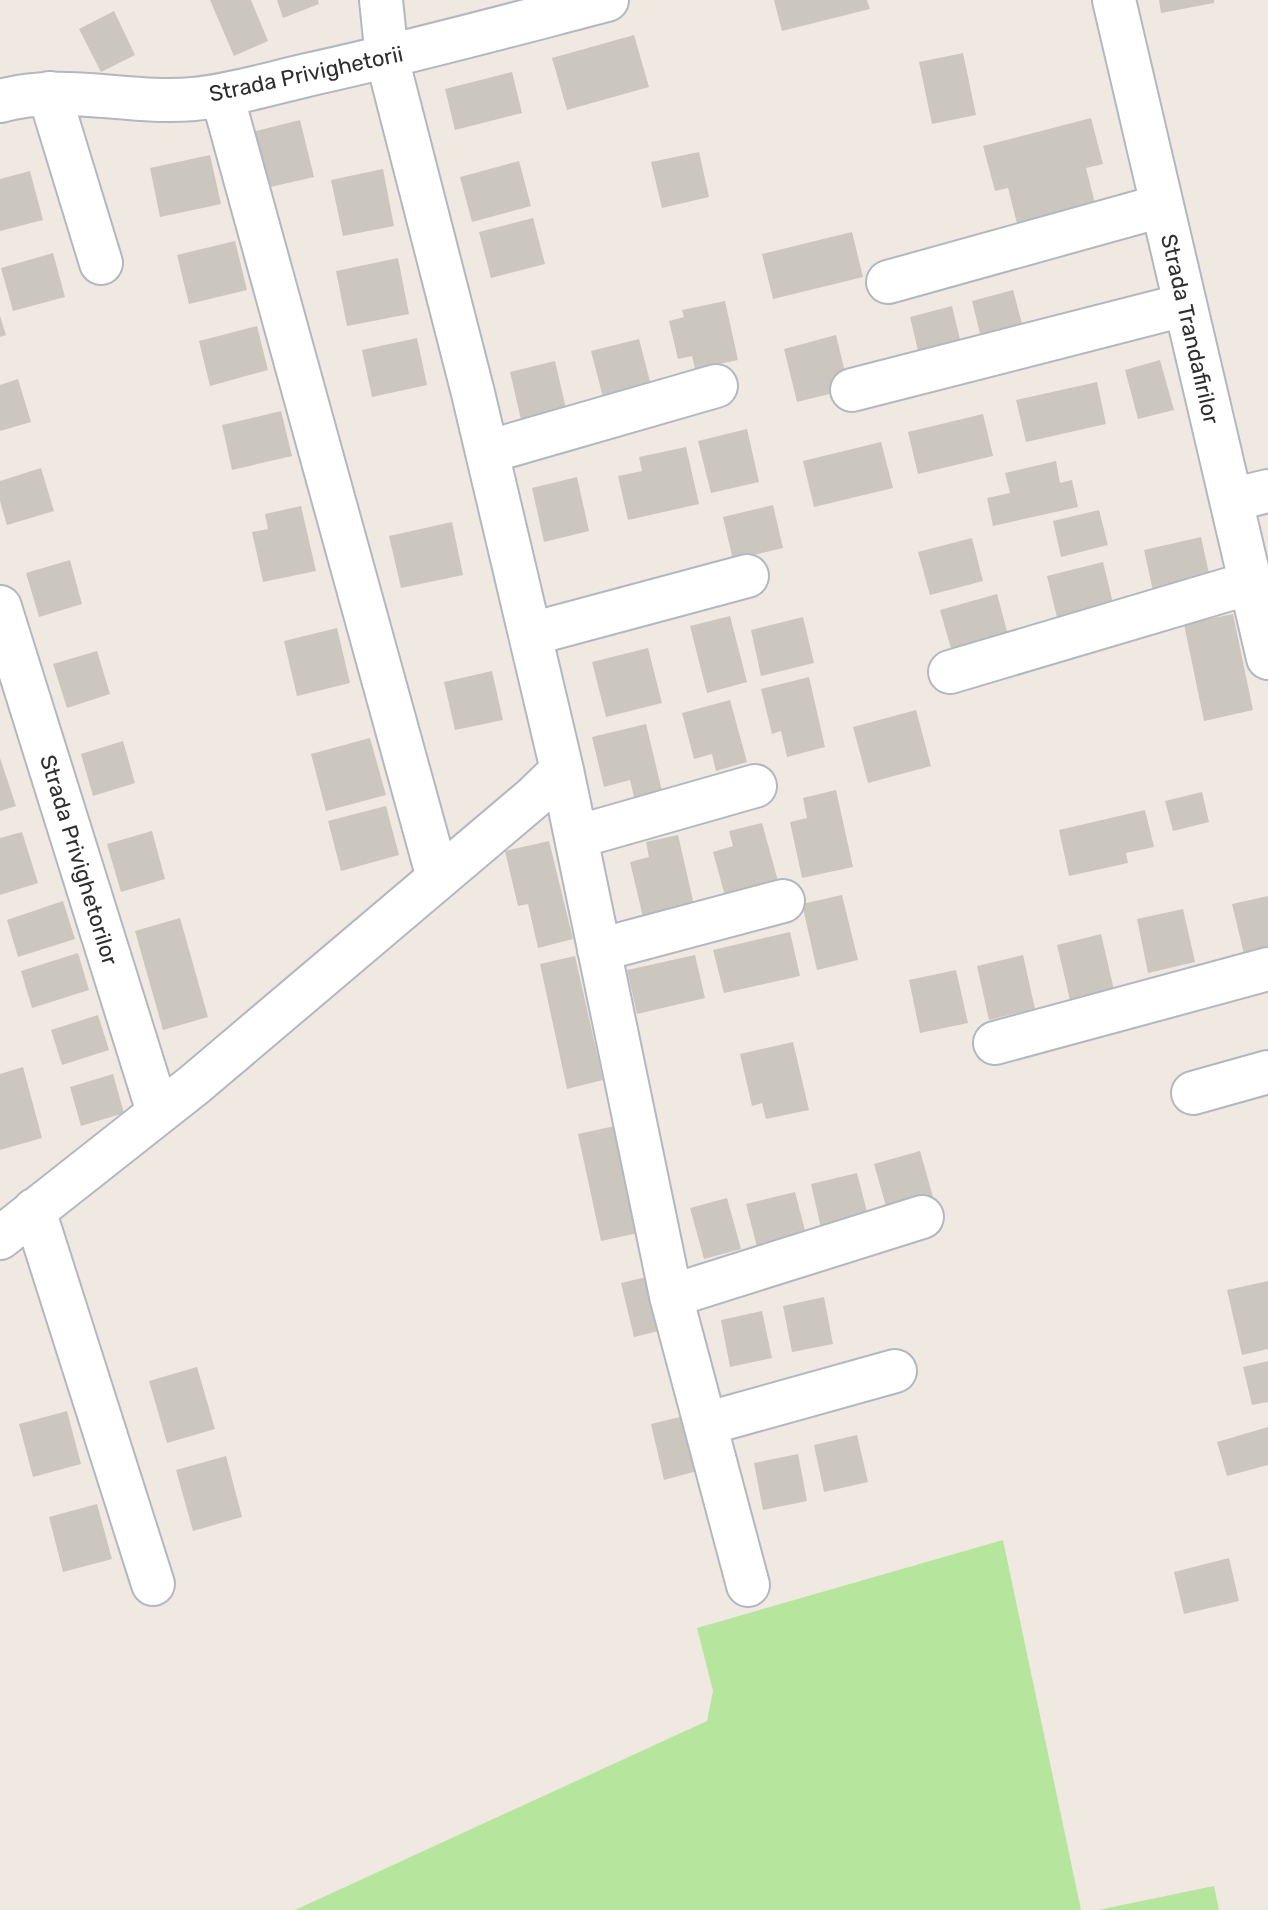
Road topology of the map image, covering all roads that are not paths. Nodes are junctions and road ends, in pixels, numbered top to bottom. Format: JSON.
{"nodes":[{"id":1,"x":381,"y":0,"type":"edge"},
{"id":2,"x":607,"y":0,"type":"edge"},
{"id":3,"x":1114,"y":0,"type":"edge"},
{"id":4,"x":387,"y":58,"type":"junction"},
{"id":5,"x":49,"y":93,"type":"junction"},
{"id":6,"x":222,"y":95,"type":"junction"},
{"id":7,"x":0,"y":101,"type":"edge"},
{"id":8,"x":1161,"y":206,"type":"junction"},
{"id":9,"x":101,"y":263,"type":"dead end"},
{"id":10,"x":888,"y":282,"type":"dead end"},
{"id":11,"x":1184,"y":305,"type":"junction"},
{"id":12,"x":716,"y":386,"type":"dead end"},
{"id":13,"x":852,"y":390,"type":"dead end"},
{"id":14,"x":487,"y":452,"type":"junction"},
{"id":15,"x":1249,"y":496,"type":"edge"},
{"id":16,"x":747,"y":576,"type":"dead end"},
{"id":17,"x":1250,"y":583,"type":"junction"},
{"id":18,"x":0,"y":607,"type":"edge"},
{"id":19,"x":531,"y":634,"type":"junction"},
{"id":20,"x":1268,"y":658,"type":"edge"},
{"id":21,"x":950,"y":672,"type":"dead end"},
{"id":22,"x":562,"y":770,"type":"junction"},
{"id":23,"x":755,"y":786,"type":"dead end"},
{"id":24,"x":576,"y":837,"type":"junction"},
{"id":25,"x":438,"y":878,"type":"junction"},
{"id":26,"x":783,"y":901,"type":"dead end"},
{"id":27,"x":599,"y":950,"type":"junction"},
{"id":28,"x":1268,"y":969,"type":"edge"},
{"id":29,"x":995,"y":1043,"type":"dead end"},
{"id":30,"x":1268,"y":1072,"type":"edge"},
{"id":31,"x":1193,"y":1093,"type":"dead end"},
{"id":32,"x":158,"y":1112,"type":"junction"},
{"id":33,"x":34,"y":1210,"type":"junction"},
{"id":34,"x":922,"y":1217,"type":"dead end"},
{"id":35,"x":0,"y":1238,"type":"edge"},
{"id":36,"x":671,"y":1296,"type":"junction"},
{"id":37,"x":895,"y":1371,"type":"dead end"},
{"id":38,"x":705,"y":1424,"type":"junction"},
{"id":39,"x":153,"y":1584,"type":"dead end"},
{"id":40,"x":748,"y":1585,"type":"dead end"}],
"edges":[{"from":1,"to":4,"type":"street"},
{"from":2,"to":4,"type":"street","name":"Strada Privighetorii"},
{"from":3,"to":8,"type":"street","name":"Strada Trandafirilor"},
{"from":4,"to":6,"type":"street","name":"Strada Privighetorii"},
{"from":4,"to":14,"type":"street"},
{"from":5,"to":6,"type":"street","name":"Strada Privighetorii"},
{"from":5,"to":7,"type":"street","name":"Strada Privighetorii"},
{"from":5,"to":9,"type":"street"},
{"from":6,"to":25,"type":"street"},
{"from":8,"to":10,"type":"street"},
{"from":8,"to":11,"type":"street","name":"Strada Trandafirilor"},
{"from":11,"to":13,"type":"street"},
{"from":11,"to":15,"type":"street","name":"Strada Trandafirilor"},
{"from":12,"to":14,"type":"street"},
{"from":14,"to":19,"type":"street"},
{"from":15,"to":17,"type":"street","name":"Strada Trandafirilor"},
{"from":16,"to":19,"type":"street"},
{"from":17,"to":20,"type":"street","name":"Strada Trandafirilor"},
{"from":17,"to":21,"type":"street"},
{"from":18,"to":32,"type":"street","name":"Strada Privighetorilor"},
{"from":19,"to":22,"type":"street"},
{"from":22,"to":24,"type":"street"},
{"from":22,"to":25,"type":"street"},
{"from":23,"to":24,"type":"street"},
{"from":24,"to":27,"type":"street"},
{"from":25,"to":32,"type":"street"},
{"from":26,"to":27,"type":"street"},
{"from":27,"to":36,"type":"street"},
{"from":28,"to":29,"type":"street"},
{"from":30,"to":31,"type":"street"},
{"from":32,"to":33,"type":"street"},
{"from":33,"to":35,"type":"street"},
{"from":33,"to":39,"type":"street"},
{"from":34,"to":36,"type":"street"},
{"from":36,"to":38,"type":"street"},
{"from":37,"to":38,"type":"street"},
{"from":38,"to":40,"type":"street"}]}
